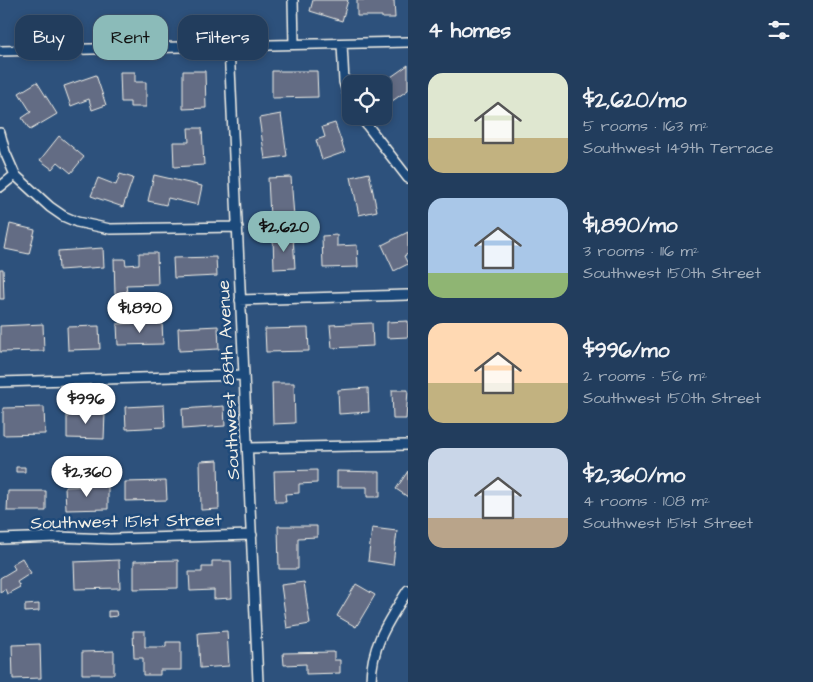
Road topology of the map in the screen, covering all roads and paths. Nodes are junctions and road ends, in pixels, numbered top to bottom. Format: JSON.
{"nodes":[{"id":1,"x":293,"y":0,"type":"edge"},
{"id":2,"x":408,"y":42,"type":"edge"},
{"id":3,"x":294,"y":44,"type":"junction"},
{"id":4,"x":342,"y":44,"type":"junction"},
{"id":5,"x":268,"y":45,"type":"edge"},
{"id":6,"x":178,"y":47,"type":"edge"},
{"id":7,"x":0,"y":51,"type":"edge"},
{"id":8,"x":230,"y":60,"type":"edge"},
{"id":9,"x":344,"y":75,"type":"edge"},
{"id":10,"x":367,"y":125,"type":"edge"},
{"id":11,"x":0,"y":133,"type":"edge"},
{"id":12,"x":15,"y":175,"type":"junction"},
{"id":13,"x":408,"y":178,"type":"edge"},
{"id":14,"x":0,"y":187,"type":"edge"},
{"id":15,"x":238,"y":227,"type":"junction"},
{"id":16,"x":408,"y":295,"type":"edge"},
{"id":17,"x":240,"y":300,"type":"junction"},
{"id":18,"x":244,"y":375,"type":"junction"},
{"id":19,"x":0,"y":382,"type":"edge"},
{"id":20,"x":408,"y":445,"type":"edge"},
{"id":21,"x":248,"y":448,"type":"junction"},
{"id":22,"x":252,"y":535,"type":"junction"},
{"id":23,"x":0,"y":539,"type":"edge"},
{"id":24,"x":408,"y":590,"type":"edge"},
{"id":25,"x":258,"y":682,"type":"edge"},
{"id":26,"x":371,"y":682,"type":"edge"}],
"edges":[{"from":1,"to":3,"type":"street"},
{"from":2,"to":4,"type":"street"},
{"from":3,"to":4,"type":"street"},
{"from":3,"to":5,"type":"street"},
{"from":4,"to":9,"type":"street"},
{"from":6,"to":7,"type":"street"},
{"from":8,"to":15,"type":"street","name":"Southwest 88th Avenue"},
{"from":10,"to":13,"type":"street"},
{"from":11,"to":12,"type":"street"},
{"from":12,"to":14,"type":"street"},
{"from":12,"to":15,"type":"street"},
{"from":15,"to":17,"type":"street","name":"Southwest 88th Avenue"},
{"from":16,"to":17,"type":"street"},
{"from":17,"to":18,"type":"street","name":"Southwest 88th Avenue"},
{"from":18,"to":19,"type":"street"},
{"from":18,"to":21,"type":"street","name":"Southwest 88th Avenue"},
{"from":20,"to":21,"type":"street"},
{"from":21,"to":22,"type":"street","name":"Southwest 88th Avenue"},
{"from":22,"to":23,"type":"street","name":"Southwest 151st Street"},
{"from":22,"to":25,"type":"street","name":"Southwest 88th Avenue"},
{"from":24,"to":26,"type":"street"}]}
